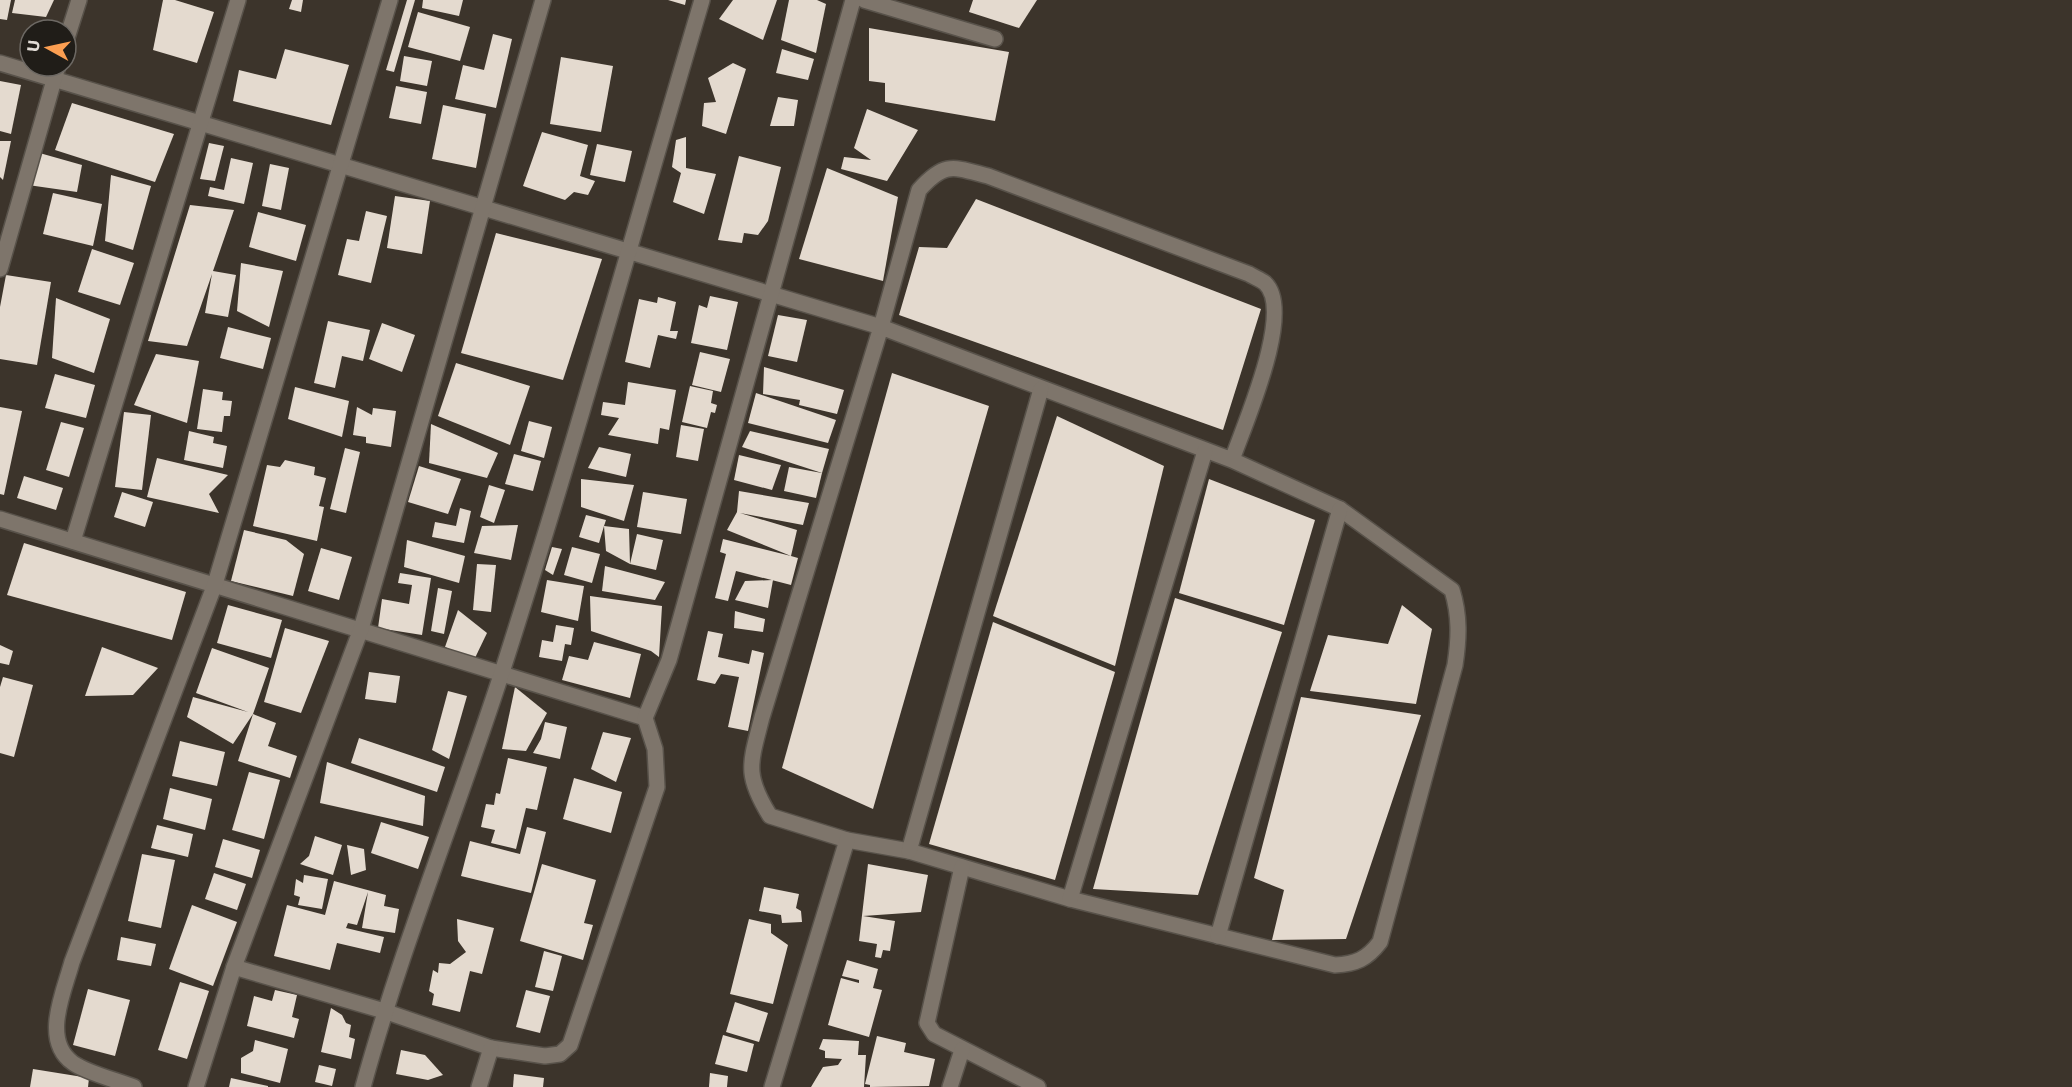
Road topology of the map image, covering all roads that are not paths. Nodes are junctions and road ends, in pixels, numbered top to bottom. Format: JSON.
{"nodes":[{"id":1,"x":79,"y":0,"type":"edge"},
{"id":2,"x":238,"y":0,"type":"edge"},
{"id":3,"x":390,"y":0,"type":"edge"},
{"id":4,"x":543,"y":0,"type":"edge"},
{"id":5,"x":702,"y":0,"type":"edge"},
{"id":6,"x":853,"y":0,"type":"edge"},
{"id":7,"x":864,"y":0,"type":"edge"},
{"id":8,"x":73,"y":18,"type":"edge"},
{"id":9,"x":995,"y":39,"type":"dead end"},
{"id":10,"x":0,"y":63,"type":"edge"},
{"id":11,"x":18,"y":66,"type":"edge"},
{"id":12,"x":54,"y":78,"type":"edge"},
{"id":13,"x":74,"y":78,"type":"edge"},
{"id":14,"x":200,"y":121,"type":"junction"},
{"id":15,"x":341,"y":163,"type":"junction"},
{"id":16,"x":485,"y":207,"type":"junction"},
{"id":17,"x":628,"y":249,"type":"junction"},
{"id":18,"x":0,"y":269,"type":"edge"},
{"id":19,"x":772,"y":293,"type":"junction"},
{"id":20,"x":881,"y":327,"type":"junction"},
{"id":21,"x":1041,"y":389,"type":"junction"},
{"id":22,"x":1205,"y":451,"type":"junction"},
{"id":23,"x":1232,"y":460,"type":"junction"},
{"id":24,"x":1340,"y":508,"type":"junction"},
{"id":25,"x":0,"y":519,"type":"edge"},
{"id":26,"x":73,"y":541,"type":"junction"},
{"id":27,"x":215,"y":584,"type":"junction"},
{"id":28,"x":361,"y":629,"type":"junction"},
{"id":29,"x":502,"y":673,"type":"junction"},
{"id":30,"x":645,"y":718,"type":"junction"},
{"id":31,"x":847,"y":840,"type":"junction"},
{"id":32,"x":909,"y":851,"type":"junction"},
{"id":33,"x":962,"y":867,"type":"junction"},
{"id":34,"x":1070,"y":899,"type":"junction"},
{"id":35,"x":1218,"y":936,"type":"junction"},
{"id":36,"x":234,"y":968,"type":"junction"},
{"id":37,"x":384,"y":1011,"type":"junction"},
{"id":38,"x":491,"y":1048,"type":"junction"},
{"id":39,"x":962,"y":1050,"type":"junction"},
{"id":40,"x":134,"y":1087,"type":"edge"},
{"id":41,"x":196,"y":1087,"type":"edge"},
{"id":42,"x":363,"y":1087,"type":"edge"},
{"id":43,"x":479,"y":1087,"type":"edge"},
{"id":44,"x":772,"y":1087,"type":"edge"},
{"id":45,"x":950,"y":1087,"type":"edge"},
{"id":46,"x":1038,"y":1087,"type":"edge"}],
"edges":[{"from":1,"to":8,"type":"street"},
{"from":2,"to":14,"type":"street"},
{"from":3,"to":15,"type":"street"},
{"from":4,"to":16,"type":"street"},
{"from":5,"to":17,"type":"street"},
{"from":6,"to":19,"type":"street"},
{"from":7,"to":9,"type":"street"},
{"from":10,"to":11,"type":"street"},
{"from":12,"to":18,"type":"street"},
{"from":13,"to":14,"type":"street"},
{"from":14,"to":15,"type":"street"},
{"from":14,"to":26,"type":"street"},
{"from":15,"to":16,"type":"street"},
{"from":15,"to":27,"type":"street"},
{"from":16,"to":17,"type":"street"},
{"from":16,"to":28,"type":"street"},
{"from":17,"to":19,"type":"street"},
{"from":17,"to":29,"type":"street"},
{"from":19,"to":20,"type":"street"},
{"from":19,"to":30,"type":"street"},
{"from":20,"to":21,"type":"street"},
{"from":20,"to":23,"type":"street"},
{"from":20,"to":31,"type":"street"},
{"from":21,"to":22,"type":"street"},
{"from":21,"to":32,"type":"street"},
{"from":22,"to":23,"type":"street"},
{"from":22,"to":34,"type":"street"},
{"from":23,"to":24,"type":"street"},
{"from":24,"to":35,"type":"street"},
{"from":24,"to":35,"type":"street"},
{"from":25,"to":26,"type":"street"},
{"from":26,"to":27,"type":"street"},
{"from":27,"to":28,"type":"street"},
{"from":27,"to":40,"type":"street"},
{"from":28,"to":29,"type":"street"},
{"from":28,"to":36,"type":"street"},
{"from":29,"to":30,"type":"street"},
{"from":29,"to":37,"type":"street"},
{"from":30,"to":38,"type":"street"},
{"from":31,"to":32,"type":"street"},
{"from":31,"to":44,"type":"street"},
{"from":32,"to":33,"type":"street"},
{"from":33,"to":34,"type":"street"},
{"from":33,"to":39,"type":"street"},
{"from":34,"to":35,"type":"street"},
{"from":36,"to":37,"type":"street"},
{"from":36,"to":41,"type":"street"},
{"from":37,"to":38,"type":"street"},
{"from":37,"to":42,"type":"street"},
{"from":38,"to":43,"type":"street"},
{"from":39,"to":45,"type":"street"},
{"from":39,"to":46,"type":"street"}]}
